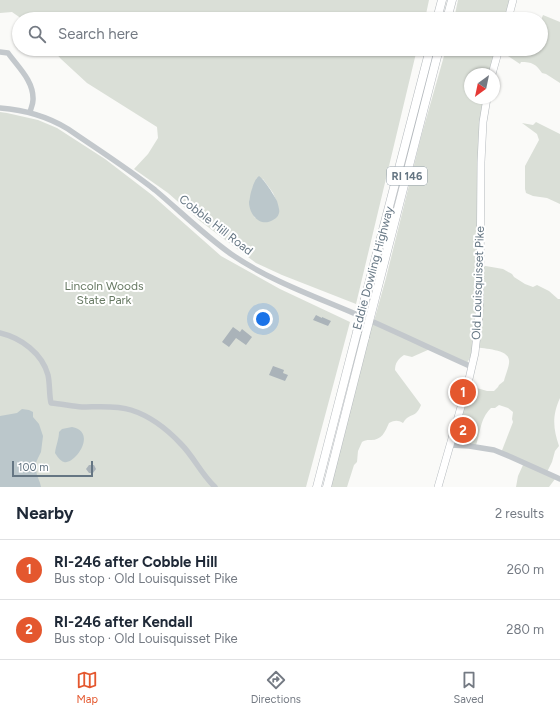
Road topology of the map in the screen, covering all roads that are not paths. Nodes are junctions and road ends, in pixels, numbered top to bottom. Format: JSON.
{"nodes":[{"id":1,"x":442,"y":0,"type":"edge"},
{"id":2,"x":452,"y":0,"type":"edge"},
{"id":3,"x":513,"y":0,"type":"edge"},
{"id":4,"x":439,"y":12,"type":"edge"},
{"id":5,"x":449,"y":12,"type":"edge"},
{"id":6,"x":510,"y":12,"type":"edge"},
{"id":7,"x":0,"y":52,"type":"edge"},
{"id":8,"x":428,"y":56,"type":"edge"},
{"id":9,"x":437,"y":56,"type":"edge"},
{"id":10,"x":497,"y":56,"type":"edge"},
{"id":11,"x":494,"y":68,"type":"edge"},
{"id":12,"x":486,"y":104,"type":"edge"},
{"id":13,"x":0,"y":108,"type":"edge"},
{"id":14,"x":30,"y":112,"type":"junction"},
{"id":15,"x":0,"y":332,"type":"edge"},
{"id":16,"x":472,"y":367,"type":"junction"},
{"id":17,"x":451,"y":445,"type":"junction"},
{"id":18,"x":560,"y":479,"type":"edge"},
{"id":19,"x":215,"y":487,"type":"edge"},
{"id":20,"x":317,"y":487,"type":"edge"},
{"id":21,"x":327,"y":487,"type":"edge"},
{"id":22,"x":438,"y":487,"type":"edge"}],
"edges":[{"from":1,"to":4,"type":"highway"},
{"from":2,"to":5,"type":"highway"},
{"from":3,"to":6,"type":"main road"},
{"from":7,"to":14,"type":"street"},
{"from":8,"to":20,"type":"highway","name":"Eddie Dowling Highway","number":"RI 146","bridge":true},
{"from":9,"to":21,"type":"highway","name":"Eddie Dowling Highway","number":"RI 146","bridge":true},
{"from":10,"to":11,"type":"main road"},
{"from":12,"to":16,"type":"main road","name":"Old Louisquisset Pike"},
{"from":13,"to":14,"type":"street","name":"Cobble Hill Road"},
{"from":14,"to":16,"type":"street","name":"Cobble Hill Road"},
{"from":15,"to":19,"type":"street"},
{"from":16,"to":17,"type":"main road","name":"Old Louisquisset Pike"},
{"from":17,"to":18,"type":"street"},
{"from":17,"to":22,"type":"main road","name":"Old Louisquisset Pike"}]}
